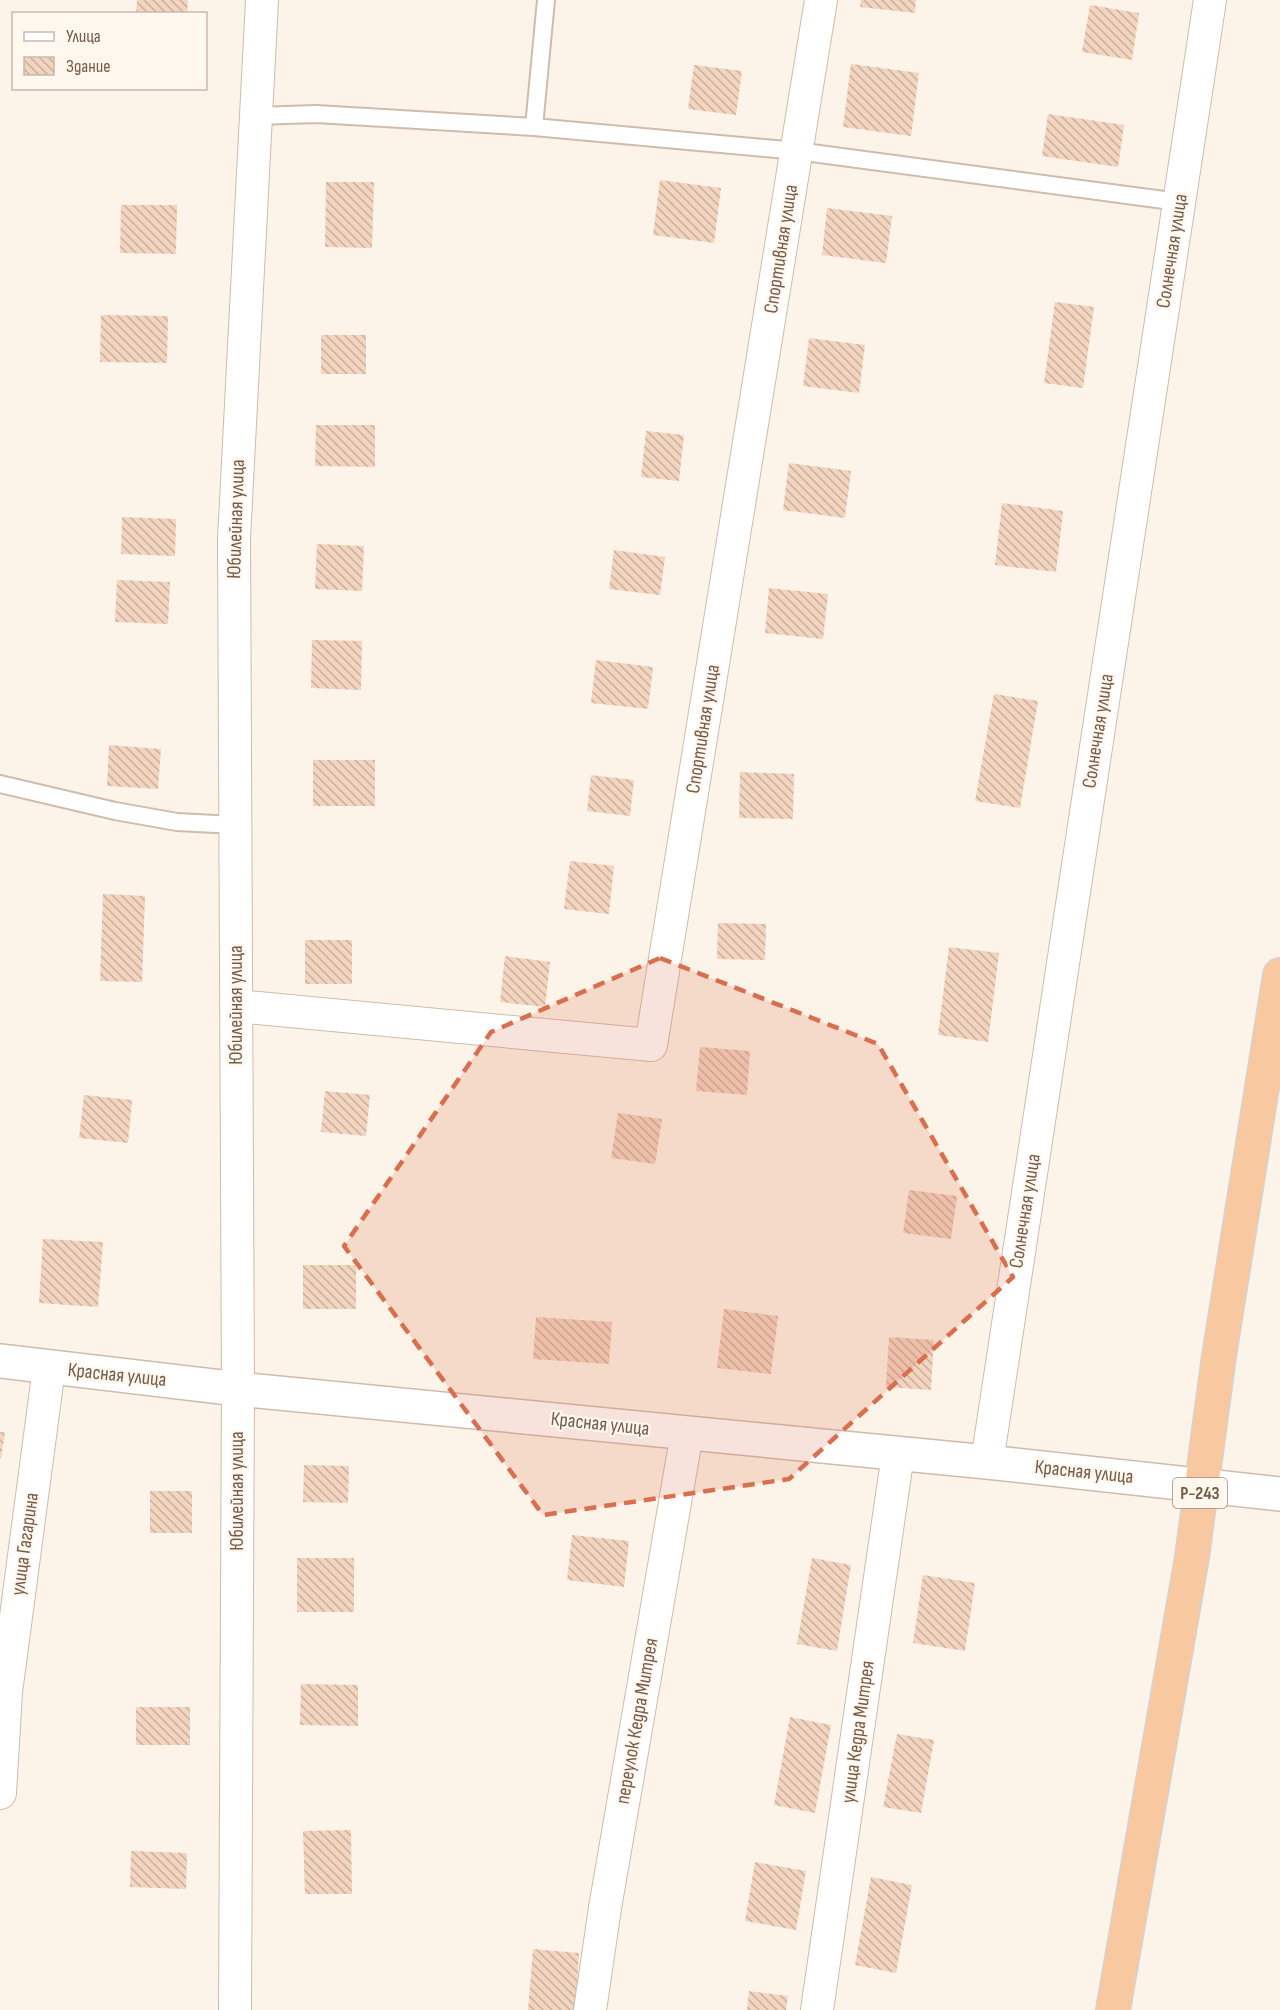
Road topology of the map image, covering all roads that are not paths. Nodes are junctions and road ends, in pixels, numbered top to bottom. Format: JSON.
{"nodes":[{"id":1,"x":262,"y":0,"type":"edge"},
{"id":2,"x":546,"y":0,"type":"edge"},
{"id":3,"x":821,"y":0,"type":"edge"},
{"id":4,"x":1210,"y":0,"type":"edge"},
{"id":5,"x":256,"y":116,"type":"junction"},
{"id":6,"x":534,"y":127,"type":"junction"},
{"id":7,"x":797,"y":151,"type":"junction"},
{"id":8,"x":1179,"y":202,"type":"junction"},
{"id":9,"x":0,"y":784,"type":"edge"},
{"id":10,"x":235,"y":825,"type":"junction"},
{"id":11,"x":1280,"y":975,"type":"edge"},
{"id":12,"x":236,"y":1006,"type":"junction"},
{"id":13,"x":0,"y":1361,"type":"edge"},
{"id":14,"x":49,"y":1368,"type":"junction"},
{"id":15,"x":238,"y":1389,"type":"junction"},
{"id":16,"x":687,"y":1433,"type":"junction"},
{"id":17,"x":898,"y":1454,"type":"junction"},
{"id":18,"x":987,"y":1462,"type":"junction"},
{"id":19,"x":1201,"y":1485,"type":"junction"},
{"id":20,"x":1280,"y":1494,"type":"edge"},
{"id":21,"x":0,"y":1793,"type":"edge"},
{"id":22,"x":235,"y":2010,"type":"edge"},
{"id":23,"x":590,"y":2010,"type":"edge"},
{"id":24,"x":817,"y":2010,"type":"edge"},
{"id":25,"x":1113,"y":2010,"type":"edge"}],
"edges":[{"from":1,"to":5,"type":"street","name":"Юбилейная улица"},
{"from":2,"to":6,"type":"lane"},
{"from":3,"to":7,"type":"street","name":"Спортивная улица"},
{"from":4,"to":8,"type":"street","name":"Солнечная улица"},
{"from":5,"to":6,"type":"lane"},
{"from":5,"to":10,"type":"street","name":"Юбилейная улица"},
{"from":6,"to":7,"type":"lane"},
{"from":7,"to":8,"type":"lane"},
{"from":7,"to":12,"type":"street","name":"Спортивная улица"},
{"from":8,"to":18,"type":"street","name":"Солнечная улица"},
{"from":9,"to":10,"type":"lane"},
{"from":10,"to":12,"type":"street","name":"Юбилейная улица"},
{"from":11,"to":19,"type":"highway","number":"Р-243"},
{"from":12,"to":15,"type":"street","name":"Юбилейная улица"},
{"from":13,"to":14,"type":"street","name":"Красная улица"},
{"from":14,"to":15,"type":"street","name":"Красная улица"},
{"from":14,"to":21,"type":"street","name":"улица Гагарина"},
{"from":15,"to":16,"type":"street","name":"Красная улица"},
{"from":15,"to":22,"type":"street","name":"Юбилейная улица"},
{"from":16,"to":17,"type":"street","name":"Красная улица"},
{"from":16,"to":23,"type":"street","name":"переулок Кедра Митрея"},
{"from":17,"to":18,"type":"street","name":"Красная улица"},
{"from":17,"to":24,"type":"street","name":"улица Кедра Митрея"},
{"from":18,"to":19,"type":"street","name":"Красная улица"},
{"from":19,"to":20,"type":"street","name":"Красная улица"},
{"from":19,"to":25,"type":"highway","number":"Р-243"}]}
